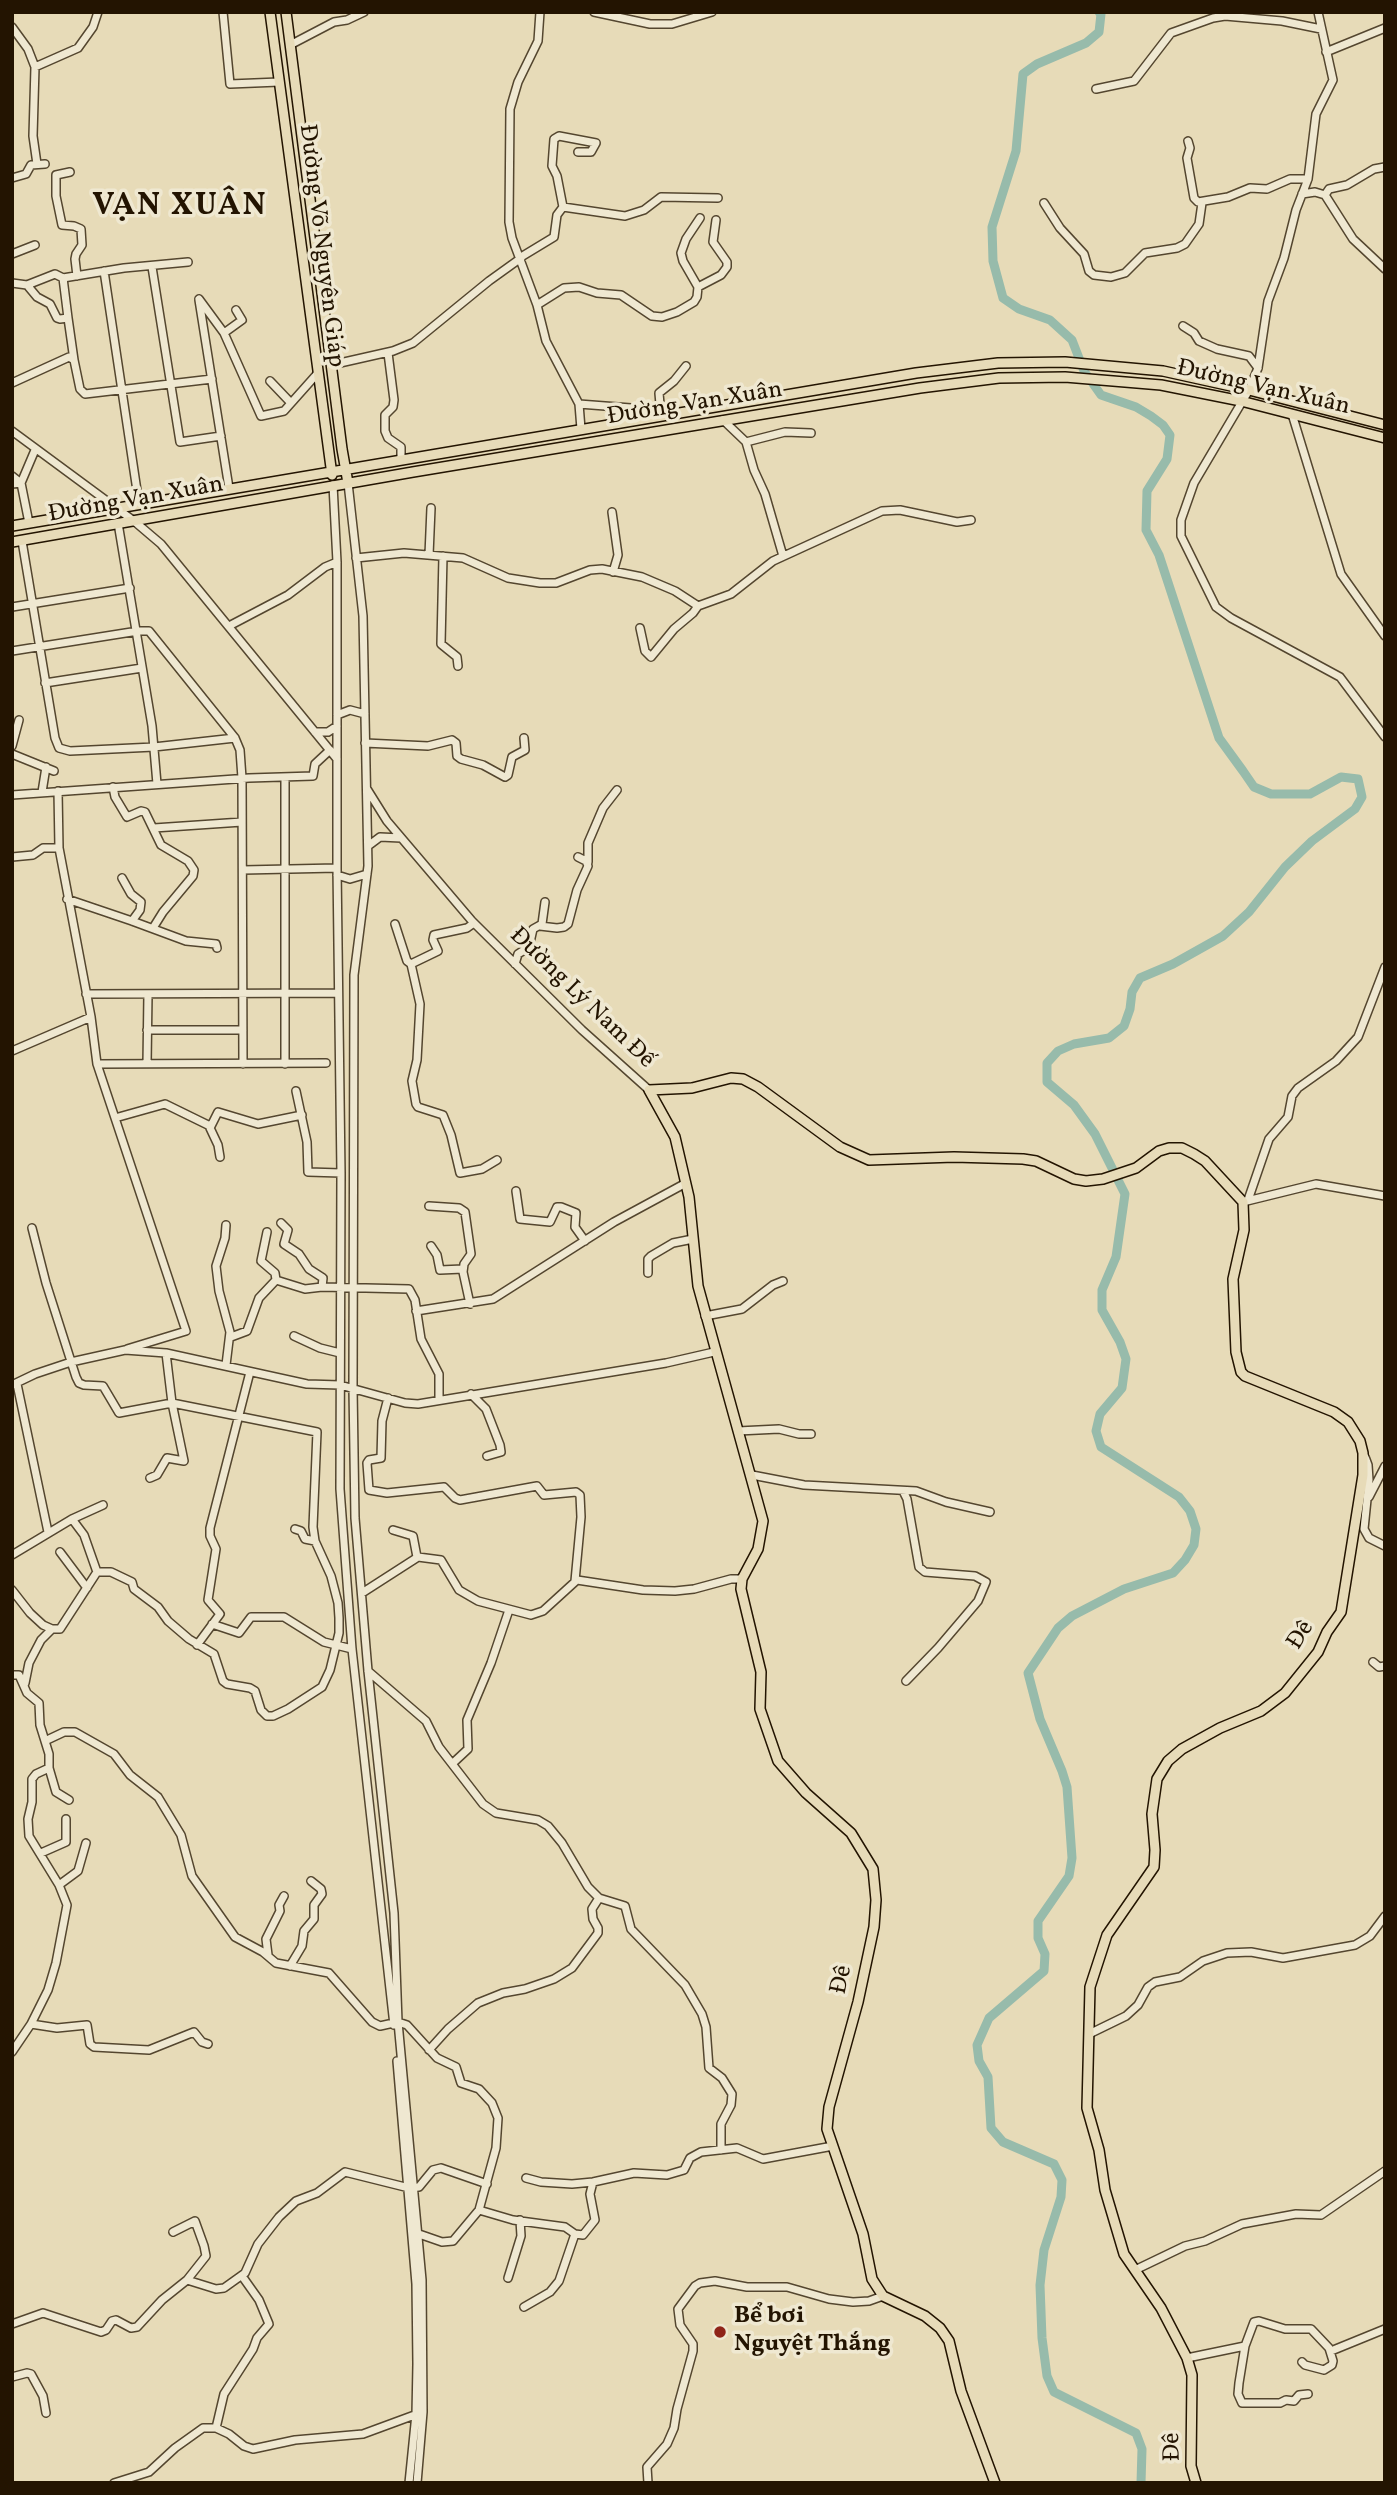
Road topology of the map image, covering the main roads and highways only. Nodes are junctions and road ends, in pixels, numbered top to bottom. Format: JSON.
{"nodes":[{"id":1,"x":270,"y":12,"type":"edge"},
{"id":2,"x":285,"y":12,"type":"edge"},
{"id":3,"x":316,"y":357,"type":"junction"},
{"id":4,"x":330,"y":360,"type":"junction"},
{"id":5,"x":720,"y":406,"type":"junction"},
{"id":6,"x":723,"y":420,"type":"junction"},
{"id":7,"x":1385,"y":425,"type":"edge"},
{"id":8,"x":1385,"y":438,"type":"edge"},
{"id":9,"x":346,"y":469,"type":"junction"},
{"id":10,"x":331,"y":471,"type":"junction"},
{"id":11,"x":348,"y":483,"type":"junction"},
{"id":12,"x":334,"y":485,"type":"junction"},
{"id":13,"x":12,"y":526,"type":"edge"},
{"id":14,"x":17,"y":542,"type":"edge"},
{"id":15,"x":1363,"y":1453,"type":"joint"},
{"id":16,"x":743,"y":1579,"type":"joint"},
{"id":17,"x":995,"y":2483,"type":"edge"},
{"id":18,"x":1196,"y":2483,"type":"edge"}],
"edges":[{"from":1,"to":3,"type":"main road","name":"Đường Võ Nguyên Giáp"},
{"from":2,"to":4,"type":"main road","name":"Đường Võ Nguyên Giáp"},
{"from":3,"to":4,"type":"main road"},
{"from":3,"to":10,"type":"main road","name":"Đường Võ Nguyên Giáp"},
{"from":4,"to":9,"type":"main road","name":"Đường Võ Nguyên Giáp"},
{"from":5,"to":6,"type":"main road"},
{"from":5,"to":7,"type":"main road","name":"Đường Vạn Xuân"},
{"from":5,"to":9,"type":"main road","name":"Đường Vạn Xuân"},
{"from":6,"to":8,"type":"main road","name":"Đường Vạn Xuân"},
{"from":6,"to":11,"type":"main road","name":"Đường Vạn Xuân"},
{"from":9,"to":10,"type":"main road","name":"Đường Vạn Xuân"},
{"from":9,"to":11,"type":"main road","name":"Đường Võ Nguyên Giáp"},
{"from":10,"to":12,"type":"main road","name":"Đường Võ Nguyên Giáp"},
{"from":10,"to":13,"type":"main road","name":"Đường Vạn Xuân"},
{"from":11,"to":12,"type":"main road","name":"Đường Vạn Xuân"},
{"from":12,"to":14,"type":"main road","name":"Đường Vạn Xuân"},
{"from":15,"to":16,"type":"main road","name":"Đường Lý Nam Đế"},
{"from":15,"to":18,"type":"main road","name":"Đê"},
{"from":16,"to":17,"type":"main road","name":"Đê"}]}
